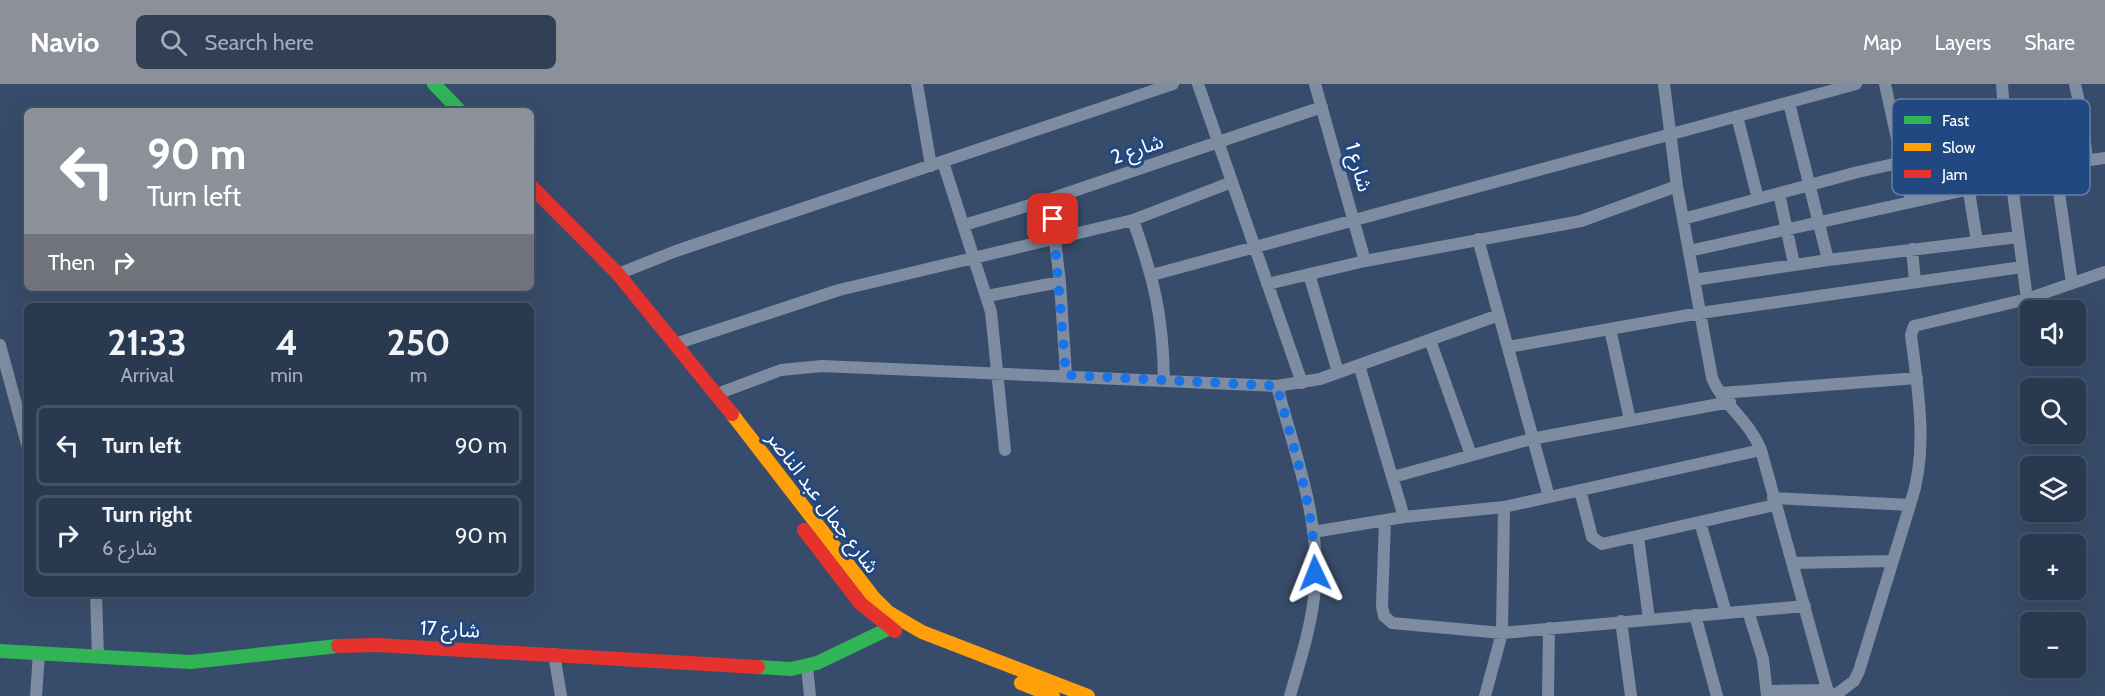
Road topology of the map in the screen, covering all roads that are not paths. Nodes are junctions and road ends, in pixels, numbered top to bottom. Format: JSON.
{"nodes":[{"id":1,"x":434,"y":84,"type":"edge"},
{"id":2,"x":917,"y":84,"type":"edge"},
{"id":3,"x":1173,"y":84,"type":"edge"},
{"id":4,"x":1198,"y":84,"type":"edge"},
{"id":5,"x":1315,"y":84,"type":"edge"},
{"id":6,"x":1664,"y":84,"type":"edge"},
{"id":7,"x":1856,"y":84,"type":"edge"},
{"id":8,"x":1885,"y":84,"type":"edge"},
{"id":9,"x":2001,"y":84,"type":"edge"},
{"id":10,"x":2075,"y":84,"type":"edge"},
{"id":11,"x":2002,"y":99,"type":"edge"},
{"id":12,"x":2078,"y":99,"type":"edge"},
{"id":13,"x":1788,"y":103,"type":"junction"},
{"id":14,"x":1322,"y":107,"type":"junction"},
{"id":15,"x":457,"y":108,"type":"edge"},
{"id":16,"x":1737,"y":116,"type":"junction"},
{"id":17,"x":1892,"y":116,"type":"edge"},
{"id":18,"x":1669,"y":134,"type":"junction"},
{"id":19,"x":1218,"y":142,"type":"junction"},
{"id":20,"x":2105,"y":158,"type":"edge"},
{"id":21,"x":2090,"y":160,"type":"edge"},
{"id":22,"x":943,"y":162,"type":"junction"},
{"id":23,"x":1892,"y":164,"type":"edge"},
{"id":24,"x":931,"y":166,"type":"junction"},
{"id":25,"x":1232,"y":182,"type":"junction"},
{"id":26,"x":1809,"y":185,"type":"junction"},
{"id":27,"x":1677,"y":186,"type":"junction"},
{"id":28,"x":534,"y":189,"type":"edge"},
{"id":29,"x":1779,"y":193,"type":"junction"},
{"id":30,"x":1909,"y":195,"type":"edge"},
{"id":31,"x":1942,"y":195,"type":"edge"},
{"id":32,"x":1970,"y":195,"type":"edge"},
{"id":33,"x":2012,"y":195,"type":"edge"},
{"id":34,"x":2059,"y":195,"type":"edge"},
{"id":35,"x":1050,"y":199,"type":"junction"},
{"id":36,"x":1758,"y":199,"type":"junction"},
{"id":37,"x":1911,"y":202,"type":"junction"},
{"id":38,"x":1683,"y":219,"type":"junction"},
{"id":39,"x":1132,"y":220,"type":"junction"},
{"id":40,"x":1353,"y":220,"type":"junction"},
{"id":41,"x":1818,"y":222,"type":"junction"},
{"id":42,"x":964,"y":225,"type":"junction"},
{"id":43,"x":1787,"y":229,"type":"junction"},
{"id":44,"x":2018,"y":237,"type":"junction"},
{"id":45,"x":1056,"y":239,"type":"junction"},
{"id":46,"x":1478,"y":239,"type":"junction"},
{"id":47,"x":1977,"y":242,"type":"junction"},
{"id":48,"x":1254,"y":246,"type":"junction"},
{"id":49,"x":589,"y":248,"type":"junction"},
{"id":50,"x":1912,"y":249,"type":"junction"},
{"id":51,"x":1689,"y":251,"type":"junction"},
{"id":52,"x":975,"y":256,"type":"junction"},
{"id":53,"x":1828,"y":260,"type":"junction"},
{"id":54,"x":1365,"y":261,"type":"junction"},
{"id":55,"x":1794,"y":264,"type":"junction"},
{"id":56,"x":2022,"y":267,"type":"junction"},
{"id":57,"x":2105,"y":272,"type":"edge"},
{"id":58,"x":618,"y":274,"type":"junction"},
{"id":59,"x":1309,"y":274,"type":"junction"},
{"id":60,"x":1152,"y":275,"type":"junction"},
{"id":61,"x":1694,"y":280,"type":"junction"},
{"id":62,"x":1060,"y":282,"type":"junction"},
{"id":63,"x":1915,"y":282,"type":"junction"},
{"id":64,"x":2072,"y":283,"type":"junction"},
{"id":65,"x":1267,"y":284,"type":"junction"},
{"id":66,"x":987,"y":296,"type":"junction"},
{"id":67,"x":2027,"y":299,"type":"junction"},
{"id":68,"x":1700,"y":313,"type":"junction"},
{"id":69,"x":1499,"y":315,"type":"junction"},
{"id":70,"x":1610,"y":329,"type":"junction"},
{"id":71,"x":1430,"y":340,"type":"junction"},
{"id":72,"x":675,"y":344,"type":"junction"},
{"id":73,"x":0,"y":345,"type":"edge"},
{"id":74,"x":1508,"y":347,"type":"junction"},
{"id":75,"x":1359,"y":365,"type":"junction"},
{"id":76,"x":997,"y":372,"type":"junction"},
{"id":77,"x":1338,"y":372,"type":"junction"},
{"id":78,"x":1066,"y":375,"type":"junction"},
{"id":79,"x":1917,"y":378,"type":"junction"},
{"id":80,"x":1164,"y":380,"type":"junction"},
{"id":81,"x":1302,"y":383,"type":"junction"},
{"id":82,"x":1277,"y":386,"type":"junction"},
{"id":83,"x":717,"y":394,"type":"junction"},
{"id":84,"x":1725,"y":398,"type":"junction"},
{"id":85,"x":1630,"y":420,"type":"junction"},
{"id":86,"x":24,"y":433,"type":"edge"},
{"id":87,"x":1532,"y":439,"type":"junction"},
{"id":88,"x":1005,"y":450,"type":"dead end"},
{"id":89,"x":1761,"y":450,"type":"junction"},
{"id":90,"x":1471,"y":455,"type":"junction"},
{"id":91,"x":1393,"y":477,"type":"junction"},
{"id":92,"x":1580,"y":490,"type":"junction"},
{"id":93,"x":1549,"y":497,"type":"junction"},
{"id":94,"x":1774,"y":502,"type":"junction"},
{"id":95,"x":1910,"y":505,"type":"junction"},
{"id":96,"x":1504,"y":507,"type":"junction"},
{"id":97,"x":1404,"y":517,"type":"junction"},
{"id":98,"x":1385,"y":520,"type":"junction"},
{"id":99,"x":1700,"y":522,"type":"junction"},
{"id":100,"x":1313,"y":532,"type":"junction"},
{"id":101,"x":1638,"y":537,"type":"junction"},
{"id":102,"x":1892,"y":561,"type":"junction"},
{"id":103,"x":1792,"y":563,"type":"junction"},
{"id":104,"x":96,"y":597,"type":"edge"},
{"id":105,"x":1805,"y":606,"type":"junction"},
{"id":106,"x":1748,"y":611,"type":"junction"},
{"id":107,"x":1726,"y":613,"type":"junction"},
{"id":108,"x":1695,"y":615,"type":"junction"},
{"id":109,"x":1649,"y":619,"type":"junction"},
{"id":110,"x":1621,"y":621,"type":"junction"},
{"id":111,"x":890,"y":628,"type":"junction"},
{"id":112,"x":1549,"y":628,"type":"junction"},
{"id":113,"x":1502,"y":633,"type":"junction"},
{"id":114,"x":0,"y":651,"type":"edge"},
{"id":115,"x":39,"y":653,"type":"junction"},
{"id":116,"x":554,"y":654,"type":"junction"},
{"id":117,"x":98,"y":657,"type":"junction"},
{"id":118,"x":807,"y":667,"type":"junction"},
{"id":119,"x":1767,"y":694,"type":"edge"},
{"id":120,"x":1830,"y":694,"type":"edge"},
{"id":121,"x":36,"y":696,"type":"edge"},
{"id":122,"x":561,"y":696,"type":"edge"},
{"id":123,"x":810,"y":696,"type":"edge"},
{"id":124,"x":1053,"y":696,"type":"edge"},
{"id":125,"x":1088,"y":696,"type":"edge"},
{"id":126,"x":1290,"y":696,"type":"edge"},
{"id":127,"x":1485,"y":696,"type":"edge"},
{"id":128,"x":1548,"y":696,"type":"edge"},
{"id":129,"x":1631,"y":696,"type":"edge"},
{"id":130,"x":1717,"y":696,"type":"edge"}],
"edges":[{"from":1,"to":15,"type":"street"},
{"from":2,"to":24,"type":"street"},
{"from":3,"to":22,"type":"street"},
{"from":4,"to":19,"type":"street"},
{"from":5,"to":14,"type":"street","name":"شارع 1"},
{"from":6,"to":18,"type":"street"},
{"from":7,"to":13,"type":"street"},
{"from":8,"to":17,"type":"street"},
{"from":9,"to":11,"type":"street"},
{"from":10,"to":12,"type":"street"},
{"from":13,"to":16,"type":"street"},
{"from":13,"to":26,"type":"street"},
{"from":14,"to":19,"type":"street","name":"شارع 2"},
{"from":14,"to":40,"type":"street","name":"شارع 1"},
{"from":16,"to":18,"type":"street"},
{"from":16,"to":36,"type":"street"},
{"from":18,"to":27,"type":"street"},
{"from":18,"to":40,"type":"street"},
{"from":19,"to":25,"type":"street"},
{"from":19,"to":35,"type":"street","name":"شارع 2"},
{"from":20,"to":21,"type":"street"},
{"from":22,"to":24,"type":"street"},
{"from":22,"to":42,"type":"street"},
{"from":23,"to":26,"type":"street"},
{"from":24,"to":58,"type":"street"},
{"from":25,"to":39,"type":"street"},
{"from":25,"to":48,"type":"street"},
{"from":26,"to":29,"type":"street"},
{"from":26,"to":41,"type":"street"},
{"from":27,"to":38,"type":"street"},
{"from":27,"to":46,"type":"street"},
{"from":28,"to":49,"type":"street","name":"شارع جمال عبد الناصر"},
{"from":29,"to":36,"type":"street"},
{"from":29,"to":43,"type":"street"},
{"from":30,"to":37,"type":"street"},
{"from":31,"to":37,"type":"street"},
{"from":32,"to":47,"type":"street"},
{"from":33,"to":44,"type":"street"},
{"from":34,"to":64,"type":"street"},
{"from":35,"to":42,"type":"street","name":"شارع 2"},
{"from":35,"to":45,"type":"street"},
{"from":36,"to":38,"type":"street"},
{"from":37,"to":41,"type":"street"},
{"from":38,"to":51,"type":"street"},
{"from":39,"to":45,"type":"street"},
{"from":39,"to":60,"type":"street"},
{"from":40,"to":48,"type":"street"},
{"from":40,"to":54,"type":"street","name":"شارع 1"},
{"from":41,"to":43,"type":"street"},
{"from":41,"to":53,"type":"street"},
{"from":42,"to":52,"type":"street"},
{"from":43,"to":51,"type":"street"},
{"from":43,"to":55,"type":"street"},
{"from":44,"to":47,"type":"street"},
{"from":44,"to":56,"type":"street"},
{"from":45,"to":52,"type":"street"},
{"from":45,"to":62,"type":"street"},
{"from":46,"to":54,"type":"street"},
{"from":46,"to":69,"type":"street"},
{"from":47,"to":50,"type":"street"},
{"from":48,"to":60,"type":"street"},
{"from":48,"to":65,"type":"street"},
{"from":49,"to":58,"type":"street","name":"شارع جمال عبد الناصر"},
{"from":49,"to":111,"type":"street","name":"شارع جمال عبد الناصر"},
{"from":50,"to":53,"type":"street"},
{"from":50,"to":63,"type":"street"},
{"from":51,"to":61,"type":"street"},
{"from":52,"to":66,"type":"street"},
{"from":52,"to":72,"type":"street"},
{"from":53,"to":55,"type":"street"},
{"from":54,"to":59,"type":"street"},
{"from":55,"to":61,"type":"street"},
{"from":56,"to":63,"type":"street"},
{"from":56,"to":67,"type":"street"},
{"from":57,"to":64,"type":"street"},
{"from":58,"to":72,"type":"street","name":"شارع جمال عبد الناصر"},
{"from":59,"to":65,"type":"street"},
{"from":59,"to":77,"type":"street"},
{"from":60,"to":80,"type":"street"},
{"from":61,"to":68,"type":"street"},
{"from":62,"to":66,"type":"street"},
{"from":62,"to":78,"type":"street"},
{"from":63,"to":68,"type":"street"},
{"from":64,"to":67,"type":"street"},
{"from":65,"to":81,"type":"street"},
{"from":66,"to":76,"type":"street"},
{"from":67,"to":79,"type":"street"},
{"from":68,"to":70,"type":"street"},
{"from":68,"to":84,"type":"street"},
{"from":69,"to":71,"type":"street"},
{"from":69,"to":74,"type":"street"},
{"from":70,"to":74,"type":"street"},
{"from":70,"to":85,"type":"street"},
{"from":71,"to":75,"type":"street"},
{"from":71,"to":90,"type":"street"},
{"from":72,"to":83,"type":"street","name":"شارع جمال عبد الناصر"},
{"from":73,"to":86,"type":"street"},
{"from":74,"to":87,"type":"street"},
{"from":75,"to":77,"type":"street"},
{"from":75,"to":91,"type":"street"},
{"from":76,"to":78,"type":"street"},
{"from":76,"to":83,"type":"street"},
{"from":76,"to":88,"type":"street"},
{"from":77,"to":81,"type":"street"},
{"from":78,"to":80,"type":"street"},
{"from":79,"to":84,"type":"street"},
{"from":79,"to":95,"type":"street"},
{"from":80,"to":82,"type":"street"},
{"from":81,"to":82,"type":"street"},
{"from":82,"to":100,"type":"street"},
{"from":83,"to":125,"type":"street","name":"شارع جمال عبد الناصر"},
{"from":84,"to":85,"type":"street"},
{"from":84,"to":89,"type":"street"},
{"from":85,"to":87,"type":"street"},
{"from":87,"to":90,"type":"street"},
{"from":87,"to":93,"type":"street"},
{"from":89,"to":92,"type":"street"},
{"from":89,"to":94,"type":"street"},
{"from":90,"to":91,"type":"street"},
{"from":91,"to":97,"type":"street"},
{"from":92,"to":93,"type":"street"},
{"from":92,"to":101,"type":"street"},
{"from":93,"to":96,"type":"street"},
{"from":94,"to":95,"type":"street"},
{"from":94,"to":99,"type":"street"},
{"from":94,"to":103,"type":"street"},
{"from":95,"to":102,"type":"street"},
{"from":96,"to":97,"type":"street"},
{"from":96,"to":113,"type":"street"},
{"from":97,"to":98,"type":"street"},
{"from":98,"to":100,"type":"street"},
{"from":98,"to":113,"type":"street"},
{"from":99,"to":101,"type":"street"},
{"from":99,"to":107,"type":"street"},
{"from":100,"to":126,"type":"street"},
{"from":101,"to":109,"type":"street"},
{"from":102,"to":103,"type":"street"},
{"from":102,"to":120,"type":"street"},
{"from":103,"to":105,"type":"street"},
{"from":104,"to":117,"type":"street"},
{"from":105,"to":106,"type":"street"},
{"from":105,"to":120,"type":"street"},
{"from":106,"to":107,"type":"street"},
{"from":106,"to":119,"type":"street"},
{"from":107,"to":108,"type":"street"},
{"from":108,"to":109,"type":"street"},
{"from":108,"to":130,"type":"street"},
{"from":109,"to":110,"type":"street"},
{"from":110,"to":112,"type":"street"},
{"from":110,"to":129,"type":"street"},
{"from":111,"to":118,"type":"street","name":"شارع 17"},
{"from":111,"to":124,"type":"street","name":"شارع جمال عبد الناصر"},
{"from":112,"to":113,"type":"street"},
{"from":112,"to":128,"type":"street"},
{"from":113,"to":127,"type":"street"},
{"from":114,"to":115,"type":"street","name":"شارع 17"},
{"from":115,"to":117,"type":"street","name":"شارع 17"},
{"from":115,"to":121,"type":"street"},
{"from":116,"to":117,"type":"street","name":"شارع 17"},
{"from":116,"to":118,"type":"street","name":"شارع 17"},
{"from":116,"to":122,"type":"street"},
{"from":118,"to":123,"type":"street"},
{"from":119,"to":120,"type":"street"}]}
